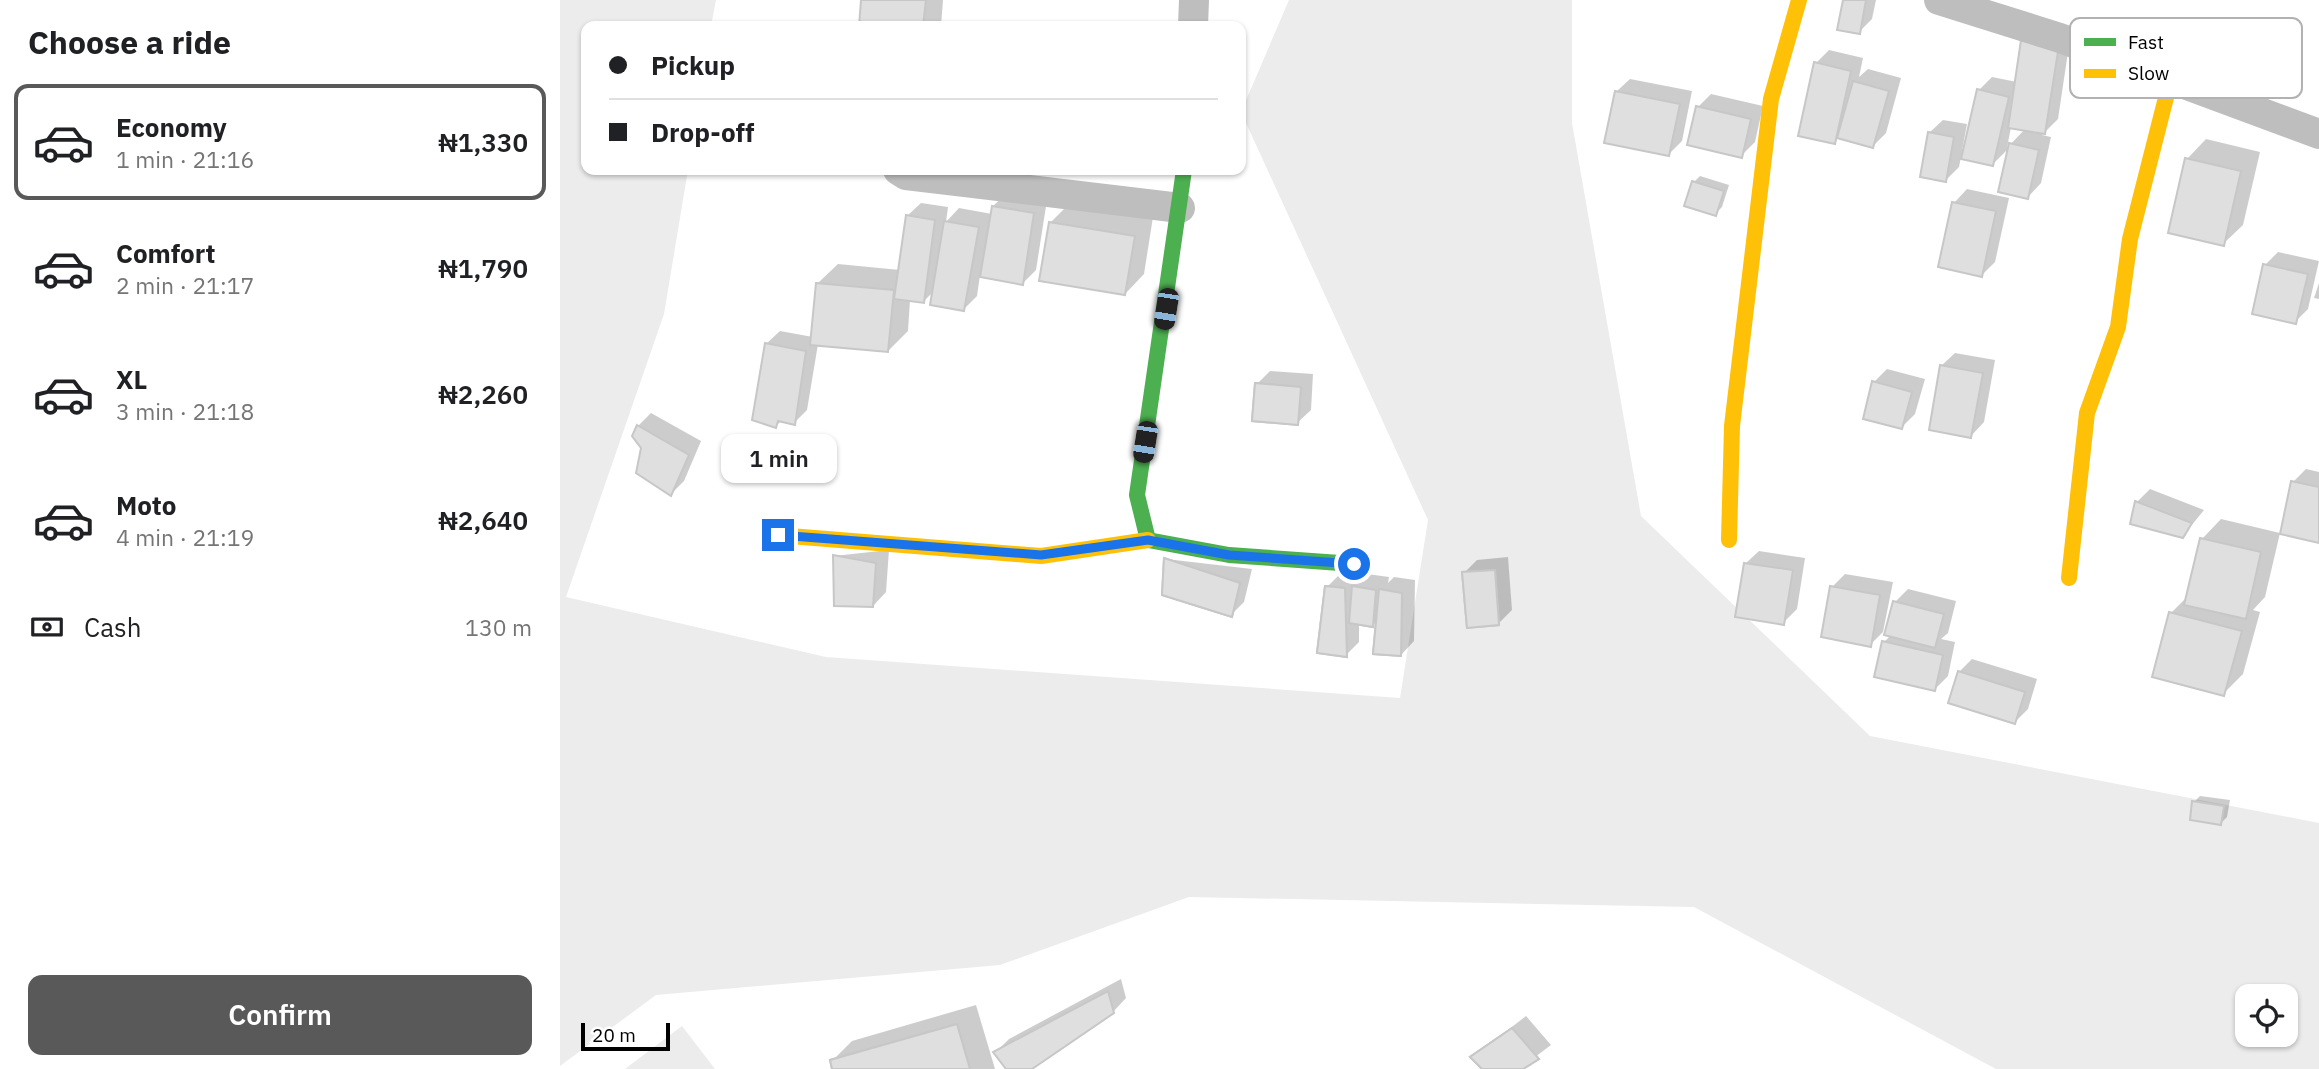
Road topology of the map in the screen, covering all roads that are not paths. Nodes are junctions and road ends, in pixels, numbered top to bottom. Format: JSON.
{"nodes":[{"id":1,"x":1195,"y":0,"type":"edge"},
{"id":2,"x":1800,"y":0,"type":"edge"},
{"id":3,"x":1939,"y":0,"type":"edge"},
{"id":4,"x":1193,"y":21,"type":"edge"},
{"id":5,"x":2070,"y":42,"type":"edge"},
{"id":6,"x":2166,"y":98,"type":"edge"},
{"id":7,"x":2224,"y":98,"type":"edge"},
{"id":8,"x":2319,"y":134,"type":"edge"},
{"id":9,"x":906,"y":175,"type":"edge"},
{"id":10,"x":1184,"y":175,"type":"edge"},
{"id":11,"x":1180,"y":208,"type":"junction"},
{"id":12,"x":778,"y":535,"type":"dead end"},
{"id":13,"x":1148,"y":540,"type":"junction"},
{"id":14,"x":1729,"y":540,"type":"dead end"},
{"id":15,"x":1354,"y":564,"type":"dead end"},
{"id":16,"x":2069,"y":578,"type":"dead end"}],
"edges":[{"from":1,"to":4,"type":"street"},
{"from":2,"to":14,"type":"street"},
{"from":3,"to":5,"type":"street"},
{"from":6,"to":16,"type":"street"},
{"from":7,"to":8,"type":"street"},
{"from":9,"to":11,"type":"street"},
{"from":10,"to":11,"type":"street"},
{"from":11,"to":13,"type":"street"},
{"from":12,"to":13,"type":"street"},
{"from":13,"to":15,"type":"street"}]}
